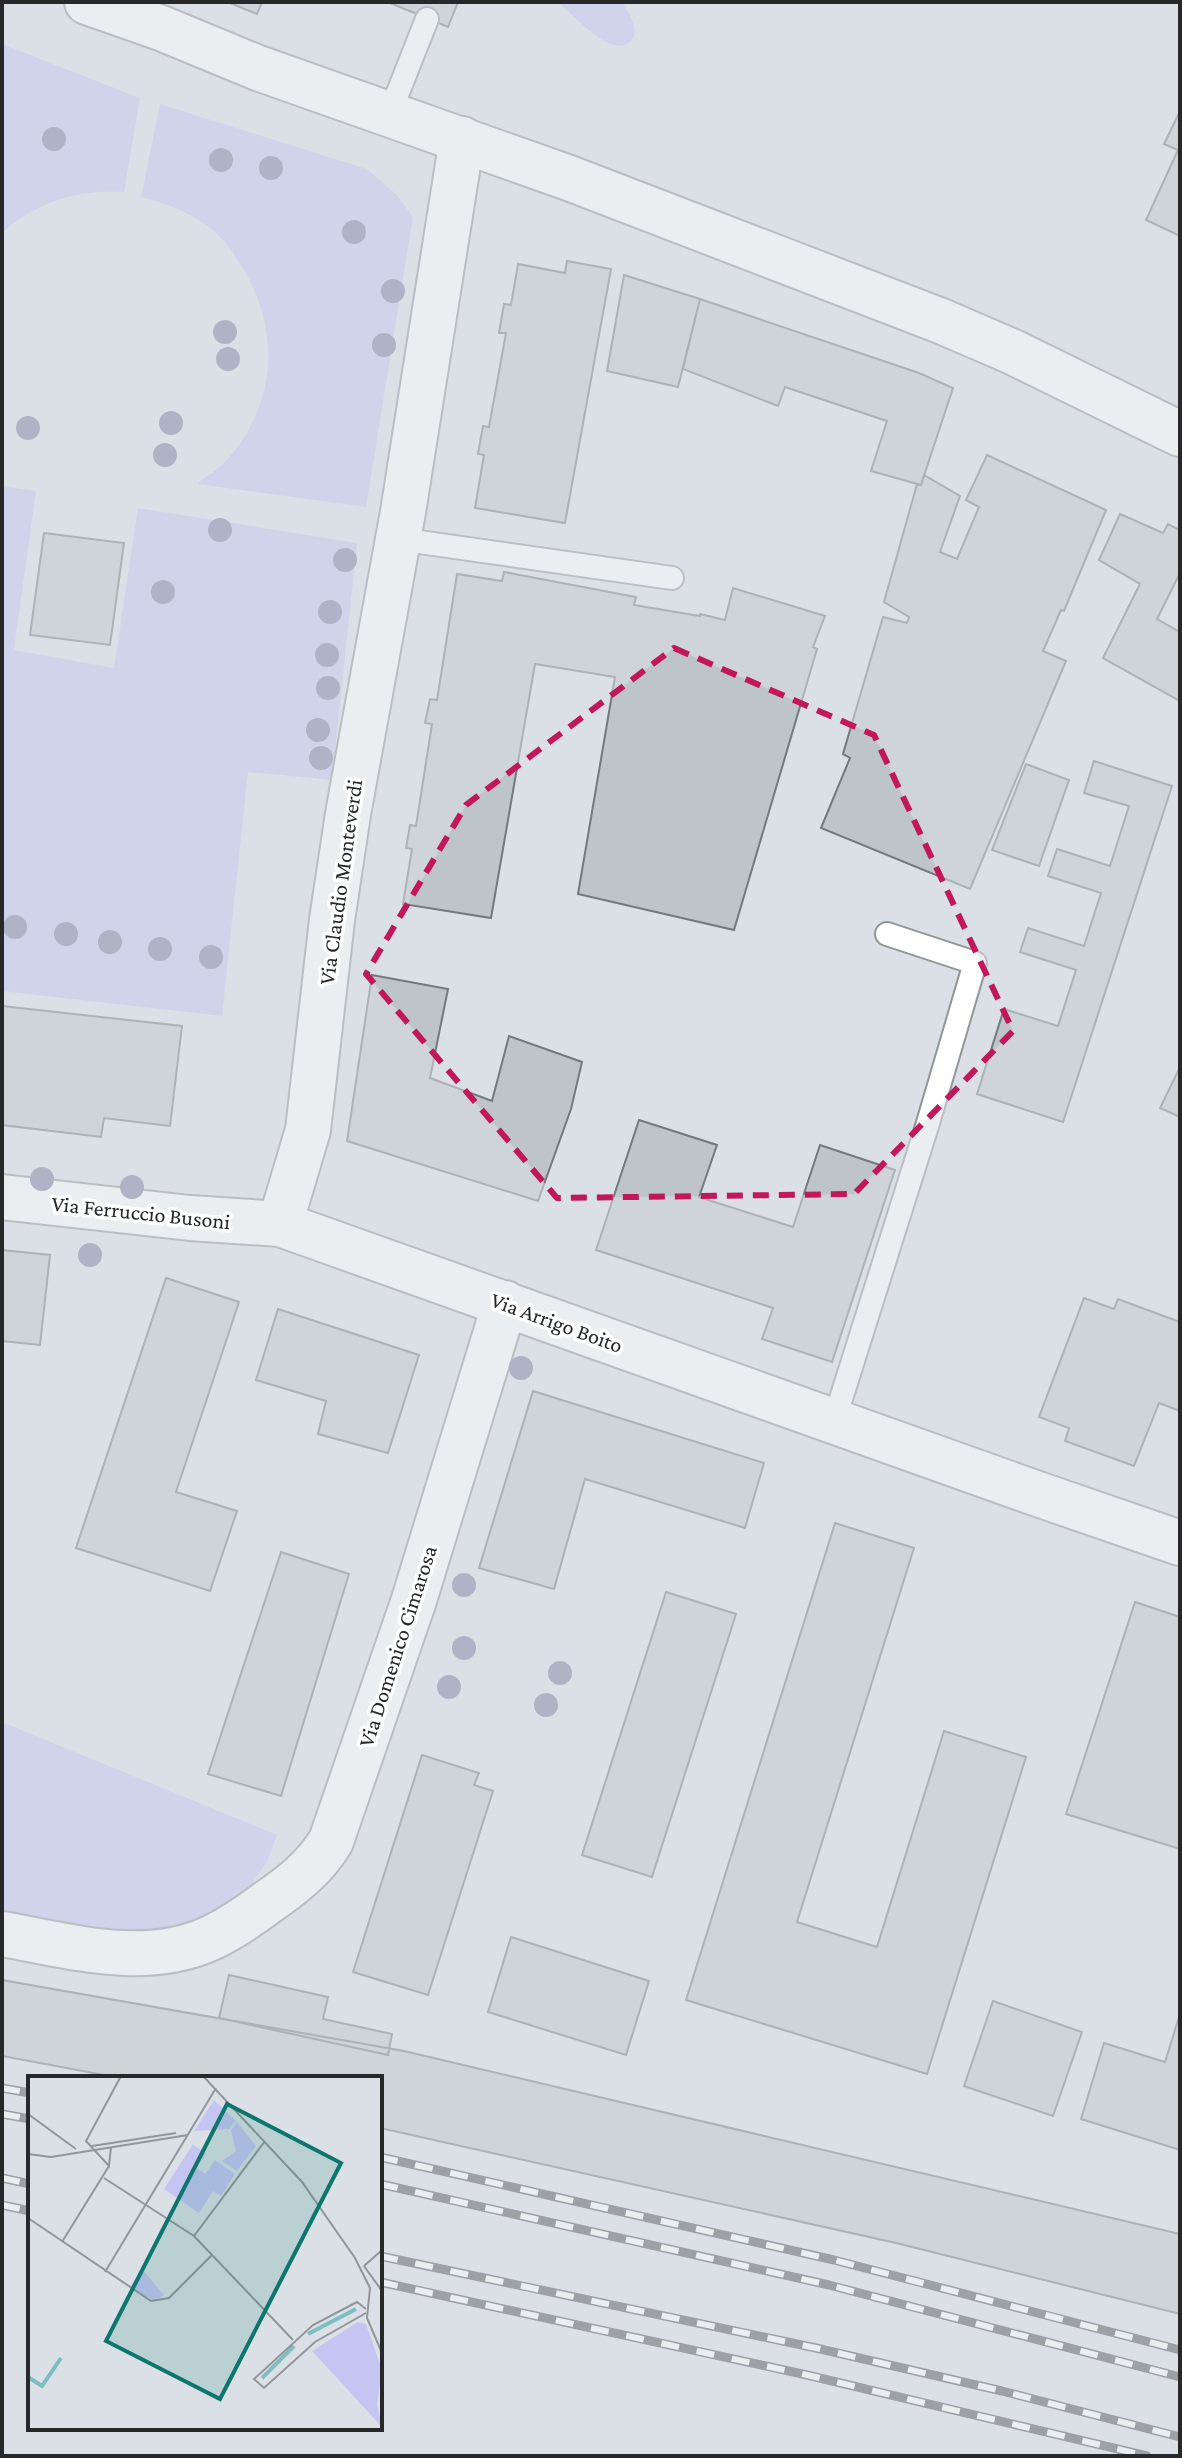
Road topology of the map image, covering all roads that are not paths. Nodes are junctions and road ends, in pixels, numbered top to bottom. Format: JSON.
{"nodes":[{"id":1,"x":87,"y":2,"type":"edge"},
{"id":2,"x":427,"y":19,"type":"dead end"},
{"id":3,"x":389,"y":115,"type":"junction"},
{"id":4,"x":462,"y":139,"type":"junction"},
{"id":5,"x":1180,"y":434,"type":"edge"},
{"id":6,"x":398,"y":539,"type":"junction"},
{"id":7,"x":672,"y":578,"type":"dead end"},
{"id":8,"x":887,"y":934,"type":"dead end"},
{"id":9,"x":2,"y":1197,"type":"edge"},
{"id":10,"x":280,"y":1224,"type":"junction"},
{"id":11,"x":505,"y":1303,"type":"junction"},
{"id":12,"x":834,"y":1421,"type":"junction"},
{"id":13,"x":1180,"y":1543,"type":"edge"},
{"id":14,"x":2,"y":1934,"type":"edge"}],
"edges":[{"from":1,"to":3,"type":"street"},
{"from":2,"to":3,"type":"lane"},
{"from":3,"to":4,"type":"street"},
{"from":4,"to":5,"type":"street"},
{"from":4,"to":6,"type":"street","name":"Via Claudio Monteverdi"},
{"from":6,"to":7,"type":"lane"},
{"from":6,"to":10,"type":"street","name":"Via Claudio Monteverdi"},
{"from":8,"to":12,"type":"lane"},
{"from":9,"to":10,"type":"street","name":"Via Ferruccio Busoni"},
{"from":10,"to":11,"type":"street","name":"Via Arrigo Boito"},
{"from":11,"to":12,"type":"street","name":"Via Arrigo Boito"},
{"from":11,"to":14,"type":"street","name":"Via Domenico Cimarosa"},
{"from":12,"to":13,"type":"street","name":"Via Arrigo Boito"}]}
